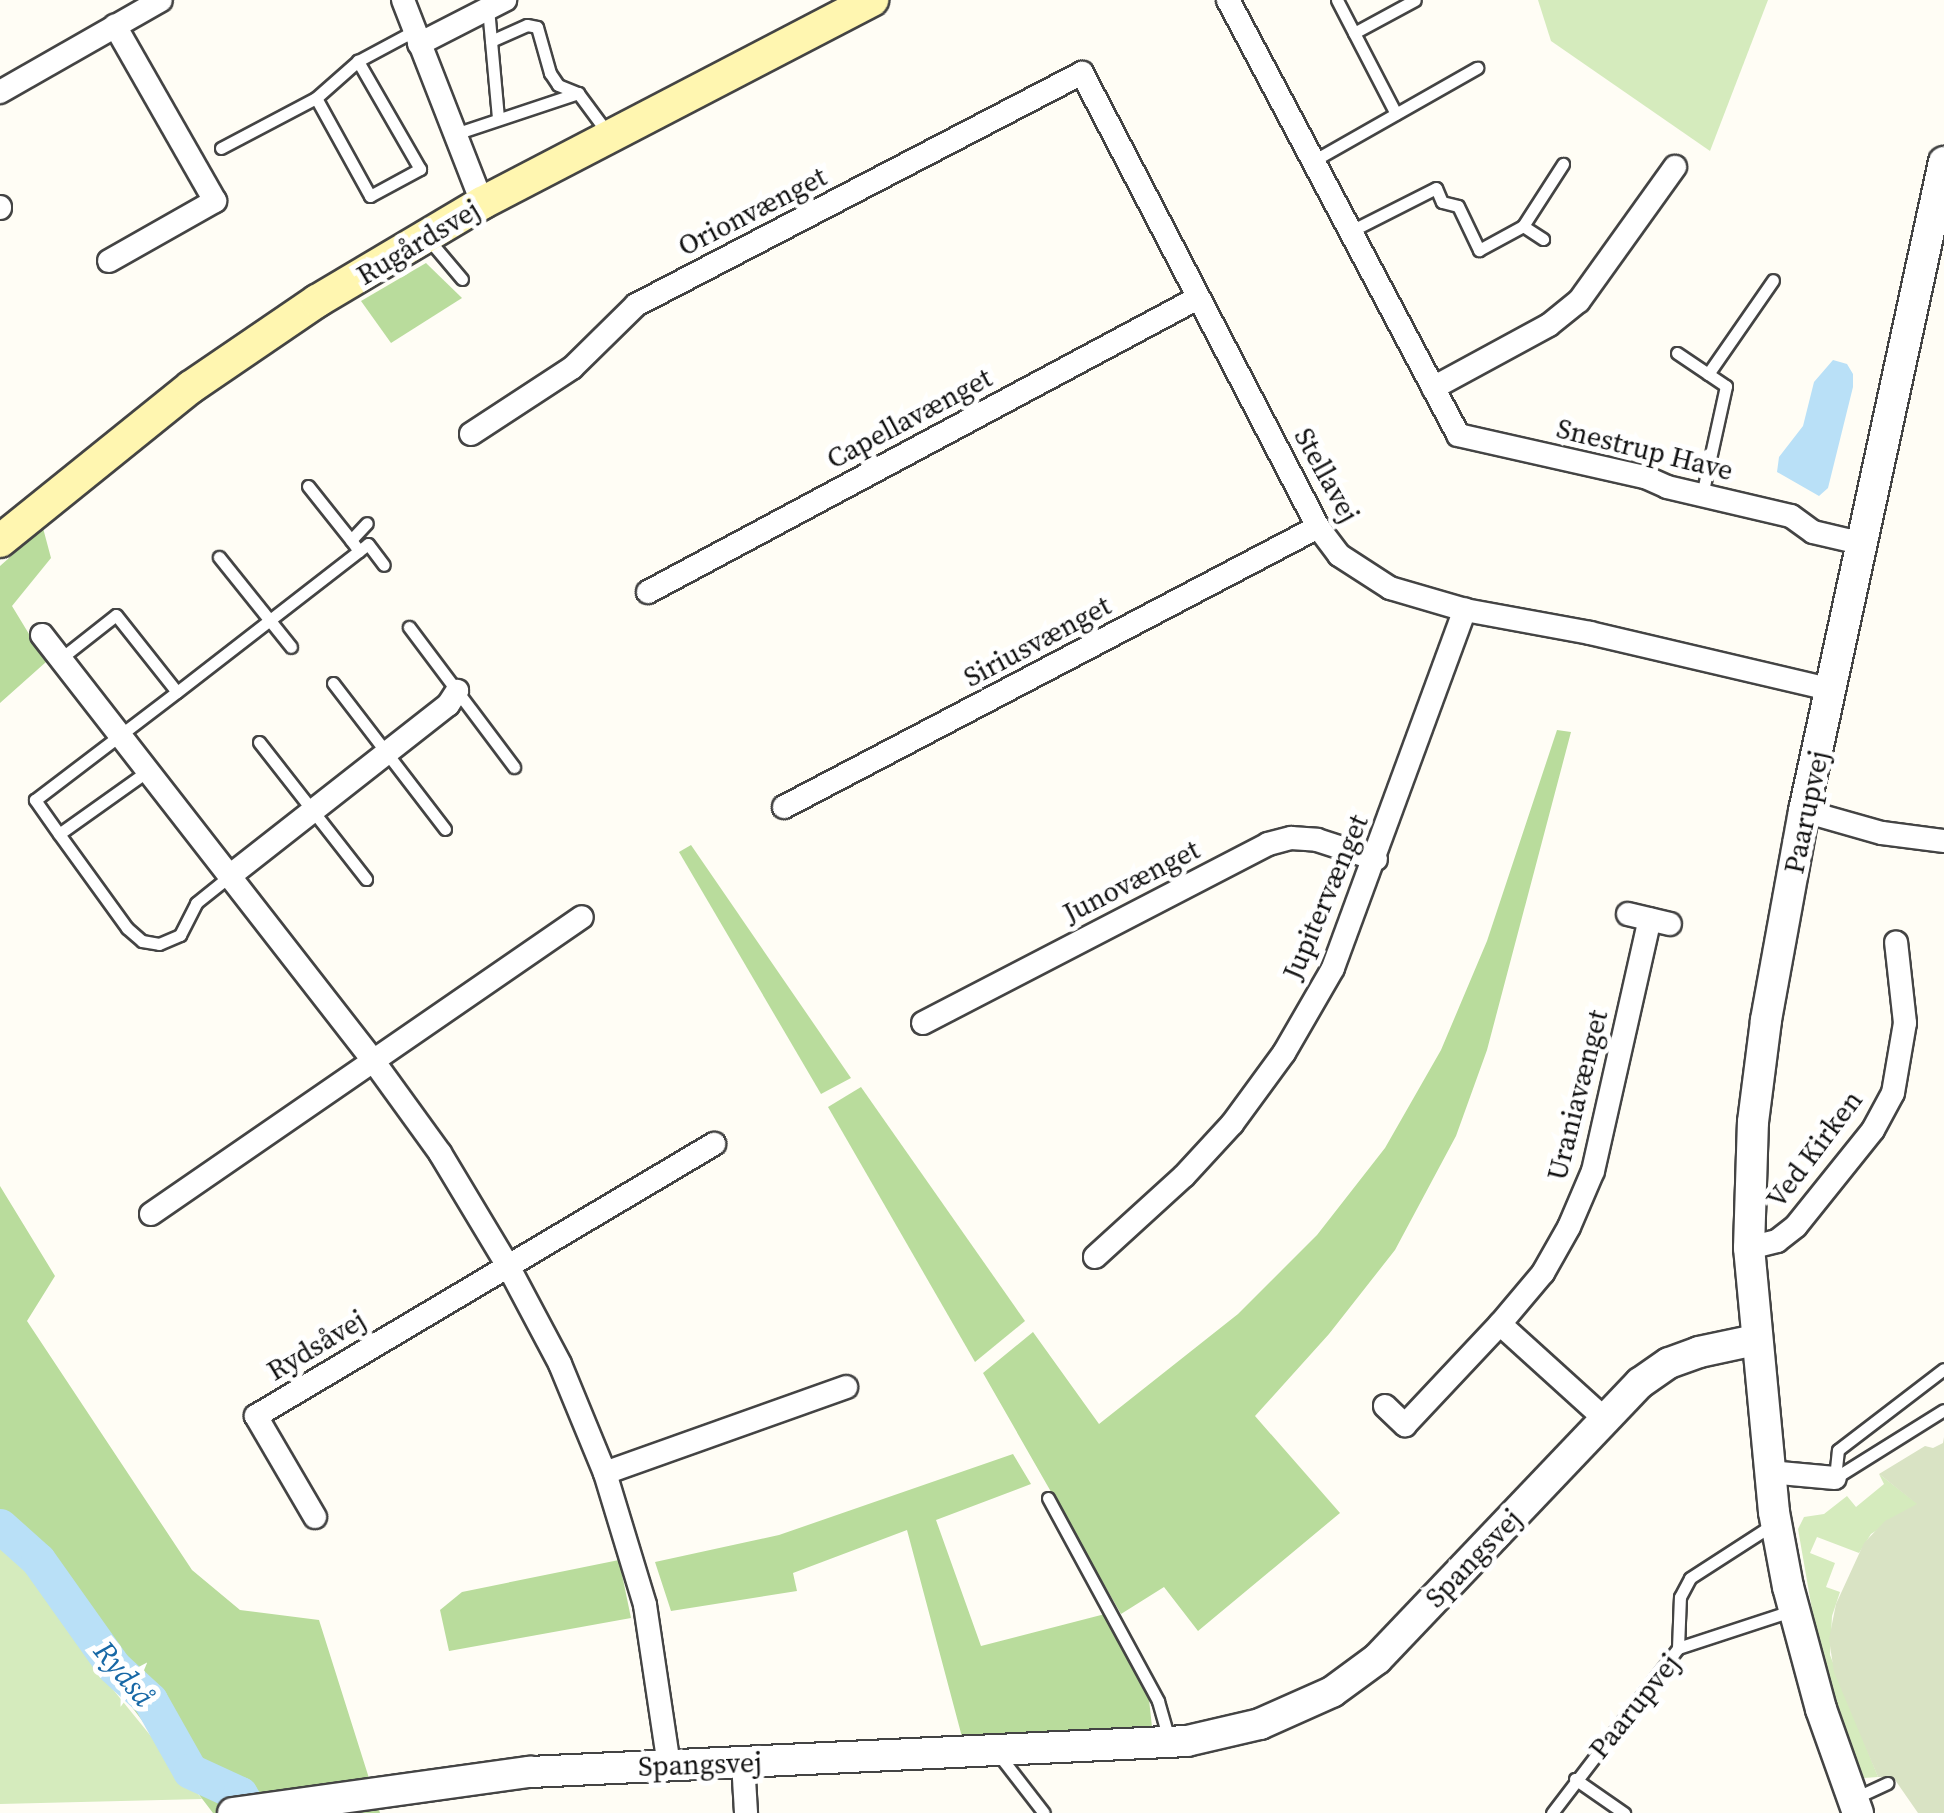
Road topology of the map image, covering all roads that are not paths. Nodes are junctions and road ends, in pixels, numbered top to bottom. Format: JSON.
{"nodes":[{"id":1,"x":160,"y":0,"type":"edge"},
{"id":2,"x":402,"y":0,"type":"edge"},
{"id":3,"x":872,"y":0,"type":"edge"},
{"id":4,"x":1228,"y":0,"type":"edge"},
{"id":5,"x":1337,"y":0,"type":"edge"},
{"id":6,"x":1415,"y":0,"type":"edge"},
{"id":7,"x":496,"y":4,"type":"edge"},
{"id":8,"x":123,"y":14,"type":"edge"},
{"id":9,"x":1354,"y":33,"type":"junction"},
{"id":10,"x":417,"y":37,"type":"junction"},
{"id":11,"x":491,"y":40,"type":"junction"},
{"id":12,"x":358,"y":62,"type":"junction"},
{"id":13,"x":1477,"y":68,"type":"dead end"},
{"id":14,"x":1082,"y":73,"type":"joint"},
{"id":15,"x":0,"y":92,"type":"edge"},
{"id":16,"x":578,"y":92,"type":"junction"},
{"id":17,"x":316,"y":98,"type":"junction"},
{"id":18,"x":1396,"y":114,"type":"junction"},
{"id":19,"x":498,"y":117,"type":"junction"},
{"id":20,"x":609,"y":135,"type":"junction"},
{"id":21,"x":452,"y":136,"type":"junction"},
{"id":22,"x":221,"y":148,"type":"dead end"},
{"id":23,"x":1313,"y":161,"type":"junction"},
{"id":24,"x":1944,"y":162,"type":"edge"},
{"id":25,"x":1562,"y":164,"type":"dead end"},
{"id":26,"x":1675,"y":167,"type":"dead end"},
{"id":27,"x":482,"y":203,"type":"junction"},
{"id":28,"x":1522,"y":226,"type":"junction"},
{"id":29,"x":1350,"y":232,"type":"junction"},
{"id":30,"x":426,"y":236,"type":"junction"},
{"id":31,"x":1543,"y":240,"type":"dead end"},
{"id":32,"x":109,"y":261,"type":"dead end"},
{"id":33,"x":462,"y":279,"type":"dead end"},
{"id":34,"x":1774,"y":280,"type":"dead end"},
{"id":35,"x":1198,"y":298,"type":"junction"},
{"id":36,"x":1677,"y":353,"type":"dead end"},
{"id":37,"x":1708,"y":374,"type":"junction"},
{"id":38,"x":1433,"y":388,"type":"junction"},
{"id":39,"x":471,"y":434,"type":"dead end"},
{"id":40,"x":308,"y":486,"type":"dead end"},
{"id":41,"x":1702,"y":496,"type":"junction"},
{"id":42,"x":367,"y":522,"type":"dead end"},
{"id":43,"x":1318,"y":528,"type":"junction"},
{"id":44,"x":351,"y":540,"type":"junction"},
{"id":45,"x":0,"y":541,"type":"edge"},
{"id":46,"x":1864,"y":544,"type":"junction"},
{"id":47,"x":359,"y":551,"type":"junction"},
{"id":48,"x":219,"y":556,"type":"dead end"},
{"id":49,"x":384,"y":565,"type":"dead end"},
{"id":50,"x":648,"y":592,"type":"dead end"},
{"id":51,"x":1465,"y":610,"type":"junction"},
{"id":52,"x":270,"y":622,"type":"junction"},
{"id":53,"x":408,"y":626,"type":"dead end"},
{"id":54,"x":42,"y":635,"type":"dead end"},
{"id":55,"x":291,"y":648,"type":"dead end"},
{"id":56,"x":60,"y":659,"type":"junction"},
{"id":57,"x":333,"y":683,"type":"dead end"},
{"id":58,"x":457,"y":690,"type":"junction"},
{"id":59,"x":1833,"y":690,"type":"junction"},
{"id":60,"x":178,"y":692,"type":"junction"},
{"id":61,"x":122,"y":736,"type":"junction"},
{"id":62,"x":260,"y":742,"type":"dead end"},
{"id":63,"x":388,"y":753,"type":"junction"},
{"id":64,"x":514,"y":766,"type":"dead end"},
{"id":65,"x":148,"y":770,"type":"junction"},
{"id":66,"x":784,"y":807,"type":"dead end"},
{"id":67,"x":312,"y":812,"type":"junction"},
{"id":68,"x":1804,"y":812,"type":"junction"},
{"id":69,"x":445,"y":829,"type":"dead end"},
{"id":70,"x":59,"y":834,"type":"junction"},
{"id":71,"x":1944,"y":841,"type":"edge"},
{"id":72,"x":1376,"y":858,"type":"junction"},
{"id":73,"x":232,"y":875,"type":"junction"},
{"id":74,"x":366,"y":880,"type":"dead end"},
{"id":75,"x":582,"y":917,"type":"dead end"},
{"id":76,"x":1649,"y":919,"type":"dead end"},
{"id":77,"x":1896,"y":942,"type":"dead end"},
{"id":78,"x":923,"y":1023,"type":"dead end"},
{"id":79,"x":372,"y":1059,"type":"junction"},
{"id":80,"x":714,"y":1144,"type":"dead end"},
{"id":81,"x":151,"y":1214,"type":"dead end"},
{"id":82,"x":1749,"y":1248,"type":"junction"},
{"id":83,"x":1095,"y":1256,"type":"dead end"},
{"id":84,"x":508,"y":1266,"type":"junction"},
{"id":85,"x":1500,"y":1324,"type":"junction"},
{"id":86,"x":1755,"y":1340,"type":"junction"},
{"id":87,"x":1944,"y":1369,"type":"edge"},
{"id":88,"x":846,"y":1387,"type":"dead end"},
{"id":89,"x":1386,"y":1406,"type":"dead end"},
{"id":90,"x":1944,"y":1410,"type":"edge"},
{"id":91,"x":1606,"y":1420,"type":"junction"},
{"id":92,"x":1769,"y":1472,"type":"junction"},
{"id":93,"x":605,"y":1473,"type":"junction"},
{"id":94,"x":1835,"y":1478,"type":"junction"},
{"id":95,"x":1048,"y":1498,"type":"dead end"},
{"id":96,"x":316,"y":1517,"type":"dead end"},
{"id":97,"x":1776,"y":1523,"type":"junction"},
{"id":98,"x":1794,"y":1610,"type":"junction"},
{"id":99,"x":1678,"y":1648,"type":"junction"},
{"id":100,"x":1169,"y":1742,"type":"junction"},
{"id":101,"x":996,"y":1752,"type":"junction"},
{"id":102,"x":743,"y":1762,"type":"junction"},
{"id":103,"x":669,"y":1764,"type":"junction"},
{"id":104,"x":1575,"y":1780,"type":"junction"},
{"id":105,"x":1887,"y":1783,"type":"dead end"},
{"id":106,"x":1856,"y":1806,"type":"edge"},
{"id":107,"x":266,"y":1811,"type":"edge"},
{"id":108,"x":233,"y":1813,"type":"edge"},
{"id":109,"x":746,"y":1813,"type":"edge"},
{"id":110,"x":1044,"y":1813,"type":"edge"},
{"id":111,"x":1552,"y":1813,"type":"edge"},
{"id":112,"x":1624,"y":1813,"type":"edge"}],
"edges":[{"from":1,"to":8,"type":"street"},
{"from":2,"to":10,"type":"street"},
{"from":3,"to":20,"type":"main road","name":"Rugårdsvej"},
{"from":4,"to":23,"type":"street","name":"Snestrup Have"},
{"from":5,"to":9,"type":"lane"},
{"from":6,"to":9,"type":"lane"},
{"from":7,"to":10,"type":"street"},
{"from":7,"to":11,"type":"lane"},
{"from":8,"to":15,"type":"street"},
{"from":8,"to":32,"type":"street"},
{"from":9,"to":18,"type":"lane"},
{"from":10,"to":12,"type":"lane"},
{"from":10,"to":21,"type":"street"},
{"from":11,"to":16,"type":"lane"},
{"from":11,"to":19,"type":"lane"},
{"from":12,"to":17,"type":"lane"},
{"from":12,"to":17,"type":"lane"},
{"from":13,"to":18,"type":"lane"},
{"from":14,"to":35,"type":"street","name":"Stellavej"},
{"from":14,"to":39,"type":"street","name":"Orionvænget"},
{"from":16,"to":19,"type":"lane"},
{"from":16,"to":20,"type":"lane"},
{"from":17,"to":22,"type":"lane"},
{"from":18,"to":23,"type":"lane"},
{"from":19,"to":21,"type":"lane"},
{"from":20,"to":27,"type":"main road","name":"Rugårdsvej"},
{"from":21,"to":27,"type":"street"},
{"from":23,"to":29,"type":"street","name":"Snestrup Have"},
{"from":24,"to":46,"type":"street","name":"Paarupvej"},
{"from":25,"to":28,"type":"lane"},
{"from":26,"to":38,"type":"street"},
{"from":27,"to":30,"type":"main road","name":"Rugårdsvej"},
{"from":28,"to":29,"type":"lane"},
{"from":28,"to":31,"type":"lane"},
{"from":29,"to":38,"type":"street","name":"Snestrup Have"},
{"from":30,"to":33,"type":"lane"},
{"from":30,"to":45,"type":"main road","name":"Rugårdsvej"},
{"from":34,"to":37,"type":"lane"},
{"from":35,"to":43,"type":"street","name":"Stellavej"},
{"from":35,"to":50,"type":"street","name":"Capellavænget"},
{"from":36,"to":37,"type":"lane"},
{"from":37,"to":41,"type":"lane"},
{"from":38,"to":41,"type":"street","name":"Snestrup Have"},
{"from":40,"to":44,"type":"lane"},
{"from":41,"to":46,"type":"street","name":"Snestrup Have"},
{"from":42,"to":44,"type":"lane"},
{"from":43,"to":51,"type":"street","name":"Stellavej"},
{"from":43,"to":66,"type":"street","name":"Siriusvænget"},
{"from":44,"to":47,"type":"lane"},
{"from":46,"to":59,"type":"street","name":"Paarupvej"},
{"from":47,"to":49,"type":"lane"},
{"from":47,"to":52,"type":"lane"},
{"from":48,"to":52,"type":"lane"},
{"from":51,"to":59,"type":"street","name":"Stellavej"},
{"from":51,"to":72,"type":"street","name":"Jupitervænget"},
{"from":52,"to":55,"type":"lane"},
{"from":52,"to":60,"type":"lane"},
{"from":53,"to":58,"type":"lane"},
{"from":54,"to":56,"type":"street"},
{"from":56,"to":60,"type":"lane"},
{"from":56,"to":61,"type":"street"},
{"from":57,"to":63,"type":"lane"},
{"from":58,"to":63,"type":"street"},
{"from":58,"to":64,"type":"lane"},
{"from":59,"to":68,"type":"street","name":"Paarupvej"},
{"from":60,"to":61,"type":"lane"},
{"from":61,"to":65,"type":"street"},
{"from":61,"to":70,"type":"lane"},
{"from":62,"to":67,"type":"lane"},
{"from":63,"to":67,"type":"street"},
{"from":63,"to":69,"type":"lane"},
{"from":65,"to":70,"type":"lane"},
{"from":65,"to":73,"type":"street"},
{"from":67,"to":73,"type":"street"},
{"from":67,"to":74,"type":"lane"},
{"from":68,"to":71,"type":"street"},
{"from":68,"to":82,"type":"street","name":"Paarupvej"},
{"from":70,"to":73,"type":"lane"},
{"from":72,"to":78,"type":"street","name":"Junovænget"},
{"from":72,"to":83,"type":"street","name":"Jupitervænget"},
{"from":73,"to":79,"type":"street"},
{"from":75,"to":79,"type":"street"},
{"from":76,"to":85,"type":"street","name":"Uraniavænget"},
{"from":77,"to":82,"type":"street","name":"Ved Kirken"},
{"from":79,"to":81,"type":"street"},
{"from":79,"to":84,"type":"street"},
{"from":80,"to":84,"type":"street","name":"Rydsåvej"},
{"from":82,"to":86,"type":"street","name":"Paarupvej"},
{"from":84,"to":93,"type":"street"},
{"from":84,"to":96,"type":"street","name":"Rydsåvej"},
{"from":85,"to":89,"type":"street","name":"Uraniavænget"},
{"from":85,"to":91,"type":"street"},
{"from":86,"to":91,"type":"street","name":"Spangsvej"},
{"from":86,"to":92,"type":"street","name":"Paarupvej"},
{"from":87,"to":94,"type":"lane"},
{"from":88,"to":93,"type":"street"},
{"from":90,"to":94,"type":"lane"},
{"from":91,"to":100,"type":"street","name":"Spangsvej"},
{"from":92,"to":94,"type":"street"},
{"from":92,"to":97,"type":"street","name":"Paarupvej"},
{"from":93,"to":103,"type":"street"},
{"from":95,"to":100,"type":"lane"},
{"from":97,"to":98,"type":"street","name":"Paarupvej"},
{"from":97,"to":99,"type":"lane"},
{"from":98,"to":99,"type":"lane","name":"Paarupvej"},
{"from":98,"to":106,"type":"street","name":"Paarupvej"},
{"from":99,"to":104,"type":"lane","name":"Paarupvej"},
{"from":100,"to":101,"type":"street","name":"Spangsvej"},
{"from":101,"to":102,"type":"street","name":"Spangsvej"},
{"from":101,"to":110,"type":"lane"},
{"from":102,"to":103,"type":"street","name":"Spangsvej"},
{"from":102,"to":109,"type":"street"},
{"from":103,"to":107,"type":"street","name":"Spangsvej"},
{"from":104,"to":111,"type":"lane","name":"Paarupvej"},
{"from":104,"to":112,"type":"lane"},
{"from":105,"to":106,"type":"lane"},
{"from":107,"to":108,"type":"street","name":"Spangsvej"}]}
